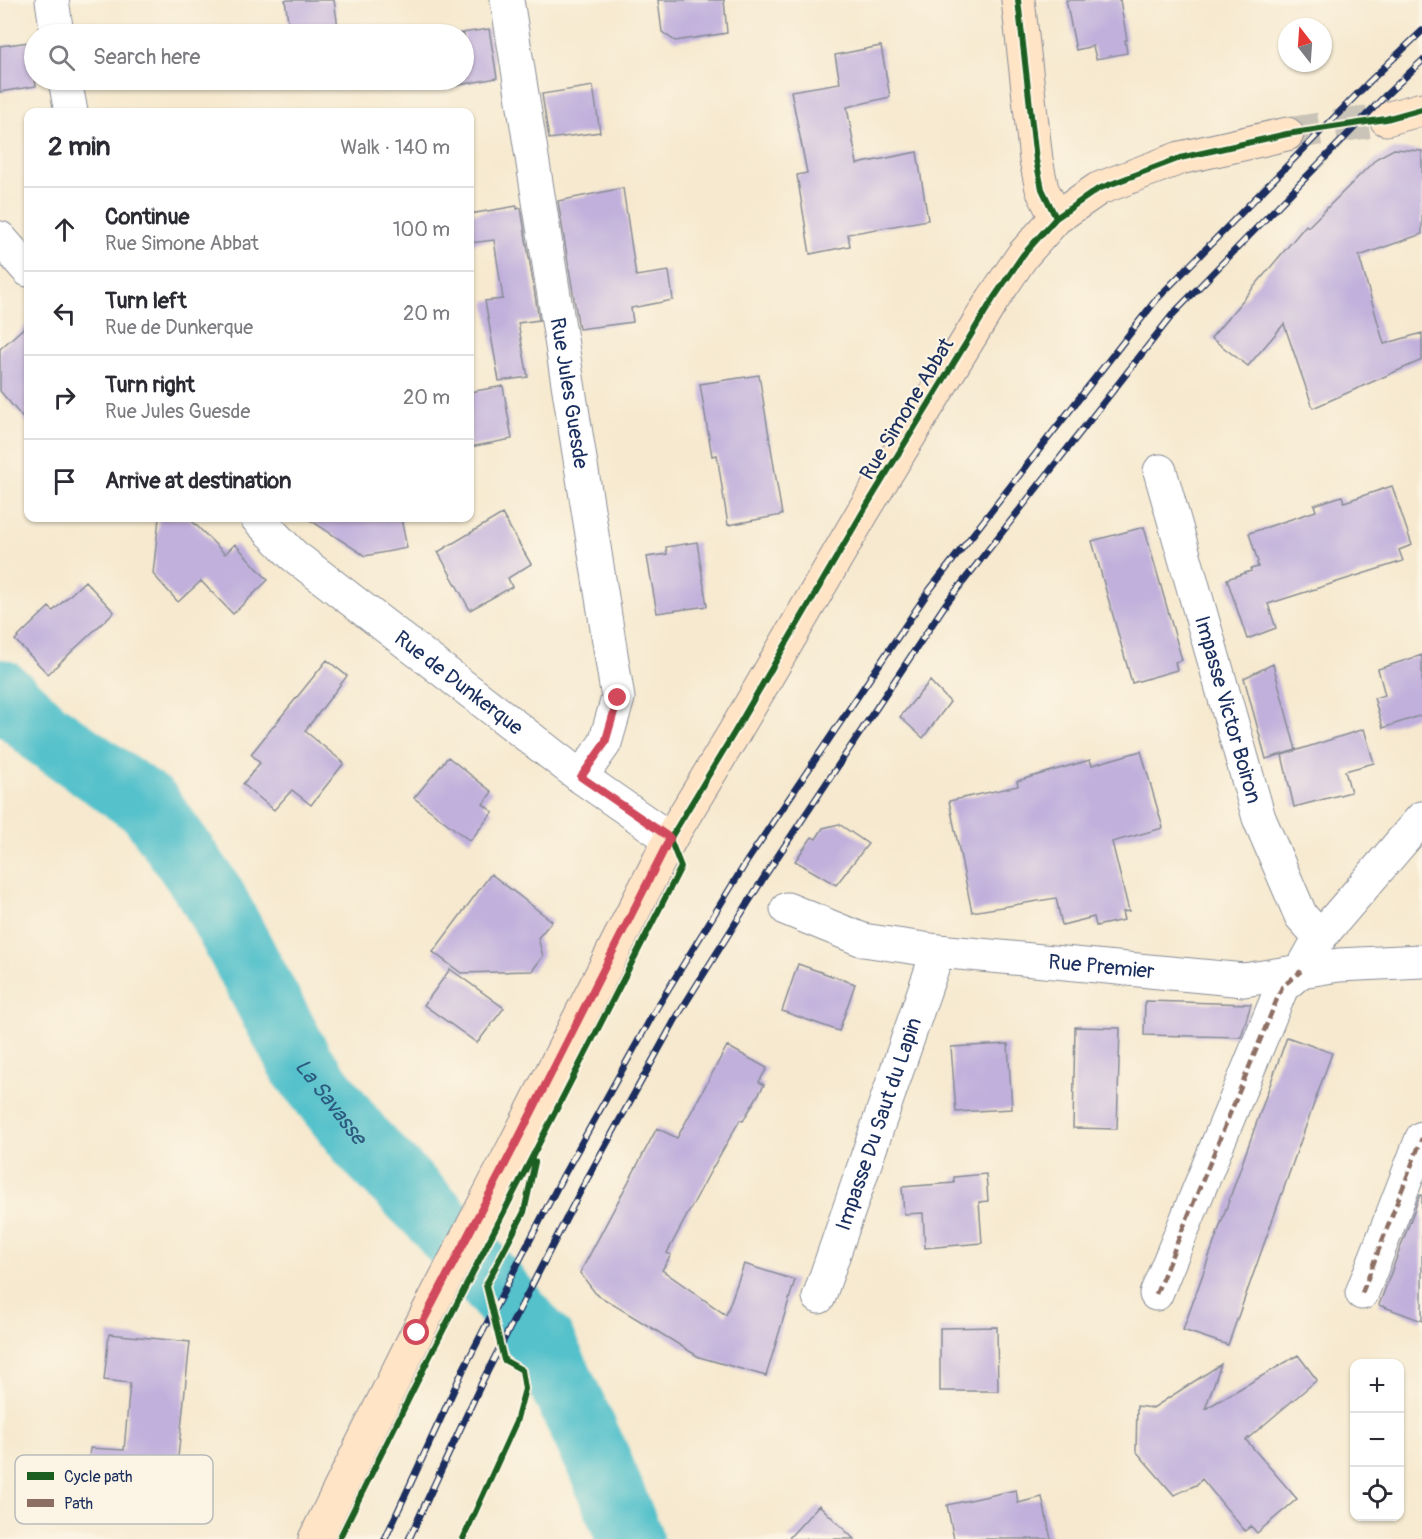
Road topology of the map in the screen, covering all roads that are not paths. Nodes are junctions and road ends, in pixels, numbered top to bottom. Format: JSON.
{"nodes":[{"id":1,"x":52,"y":0,"type":"edge"},
{"id":2,"x":507,"y":0,"type":"edge"},
{"id":3,"x":1018,"y":0,"type":"edge"},
{"id":4,"x":56,"y":24,"type":"edge"},
{"id":5,"x":67,"y":90,"type":"edge"},
{"id":6,"x":70,"y":108,"type":"edge"},
{"id":7,"x":1422,"y":109,"type":"edge"},
{"id":8,"x":1386,"y":119,"type":"tunnel mouth"},
{"id":9,"x":1287,"y":134,"type":"tunnel mouth"},
{"id":10,"x":1056,"y":218,"type":"junction"},
{"id":11,"x":0,"y":238,"type":"edge"},
{"id":12,"x":24,"y":265,"type":"edge"},
{"id":13,"x":1160,"y":471,"type":"dead end"},
{"id":14,"x":261,"y":522,"type":"edge"},
{"id":15,"x":581,"y":777,"type":"junction"},
{"id":16,"x":1422,"y":818,"type":"edge"},
{"id":17,"x":670,"y":838,"type":"junction"},
{"id":18,"x":787,"y":909,"type":"dead end"},
{"id":19,"x":1320,"y":937,"type":"junction"},
{"id":20,"x":938,"y":951,"type":"junction"},
{"id":21,"x":1422,"y":961,"type":"edge"},
{"id":22,"x":1301,"y":971,"type":"junction"},
{"id":23,"x":1422,"y":1138,"type":"edge"},
{"id":24,"x":1362,"y":1293,"type":"dead end"},
{"id":25,"x":1156,"y":1294,"type":"dead end"},
{"id":26,"x":819,"y":1297,"type":"dead end"},
{"id":27,"x":315,"y":1539,"type":"edge"}],
"edges":[{"from":1,"to":4,"type":"street"},
{"from":2,"to":15,"type":"street","name":"Rue Jules Guesde"},
{"from":3,"to":10,"type":"main road"},
{"from":5,"to":6,"type":"street"},
{"from":7,"to":8,"type":"main road"},
{"from":9,"to":10,"type":"main road","name":"Rue Simone Abbat"},
{"from":10,"to":17,"type":"main road","name":"Rue Simone Abbat"},
{"from":11,"to":12,"type":"street"},
{"from":13,"to":19,"type":"street","name":"Impasse Victor Boiron"},
{"from":14,"to":15,"type":"street","name":"Rue de Dunkerque"},
{"from":15,"to":17,"type":"street","name":"Rue de Dunkerque"},
{"from":16,"to":19,"type":"street"},
{"from":17,"to":27,"type":"main road","name":"Rue Simone Abbat"},
{"from":18,"to":20,"type":"street","name":"Rue Premier"},
{"from":19,"to":22,"type":"street"},
{"from":20,"to":22,"type":"street","name":"Rue Premier"},
{"from":20,"to":26,"type":"street","name":"Impasse Du Saut du Lapin"},
{"from":21,"to":22,"type":"street","name":"Rue Premier"},
{"from":22,"to":25,"type":"street"},
{"from":23,"to":24,"type":"street"}]}
